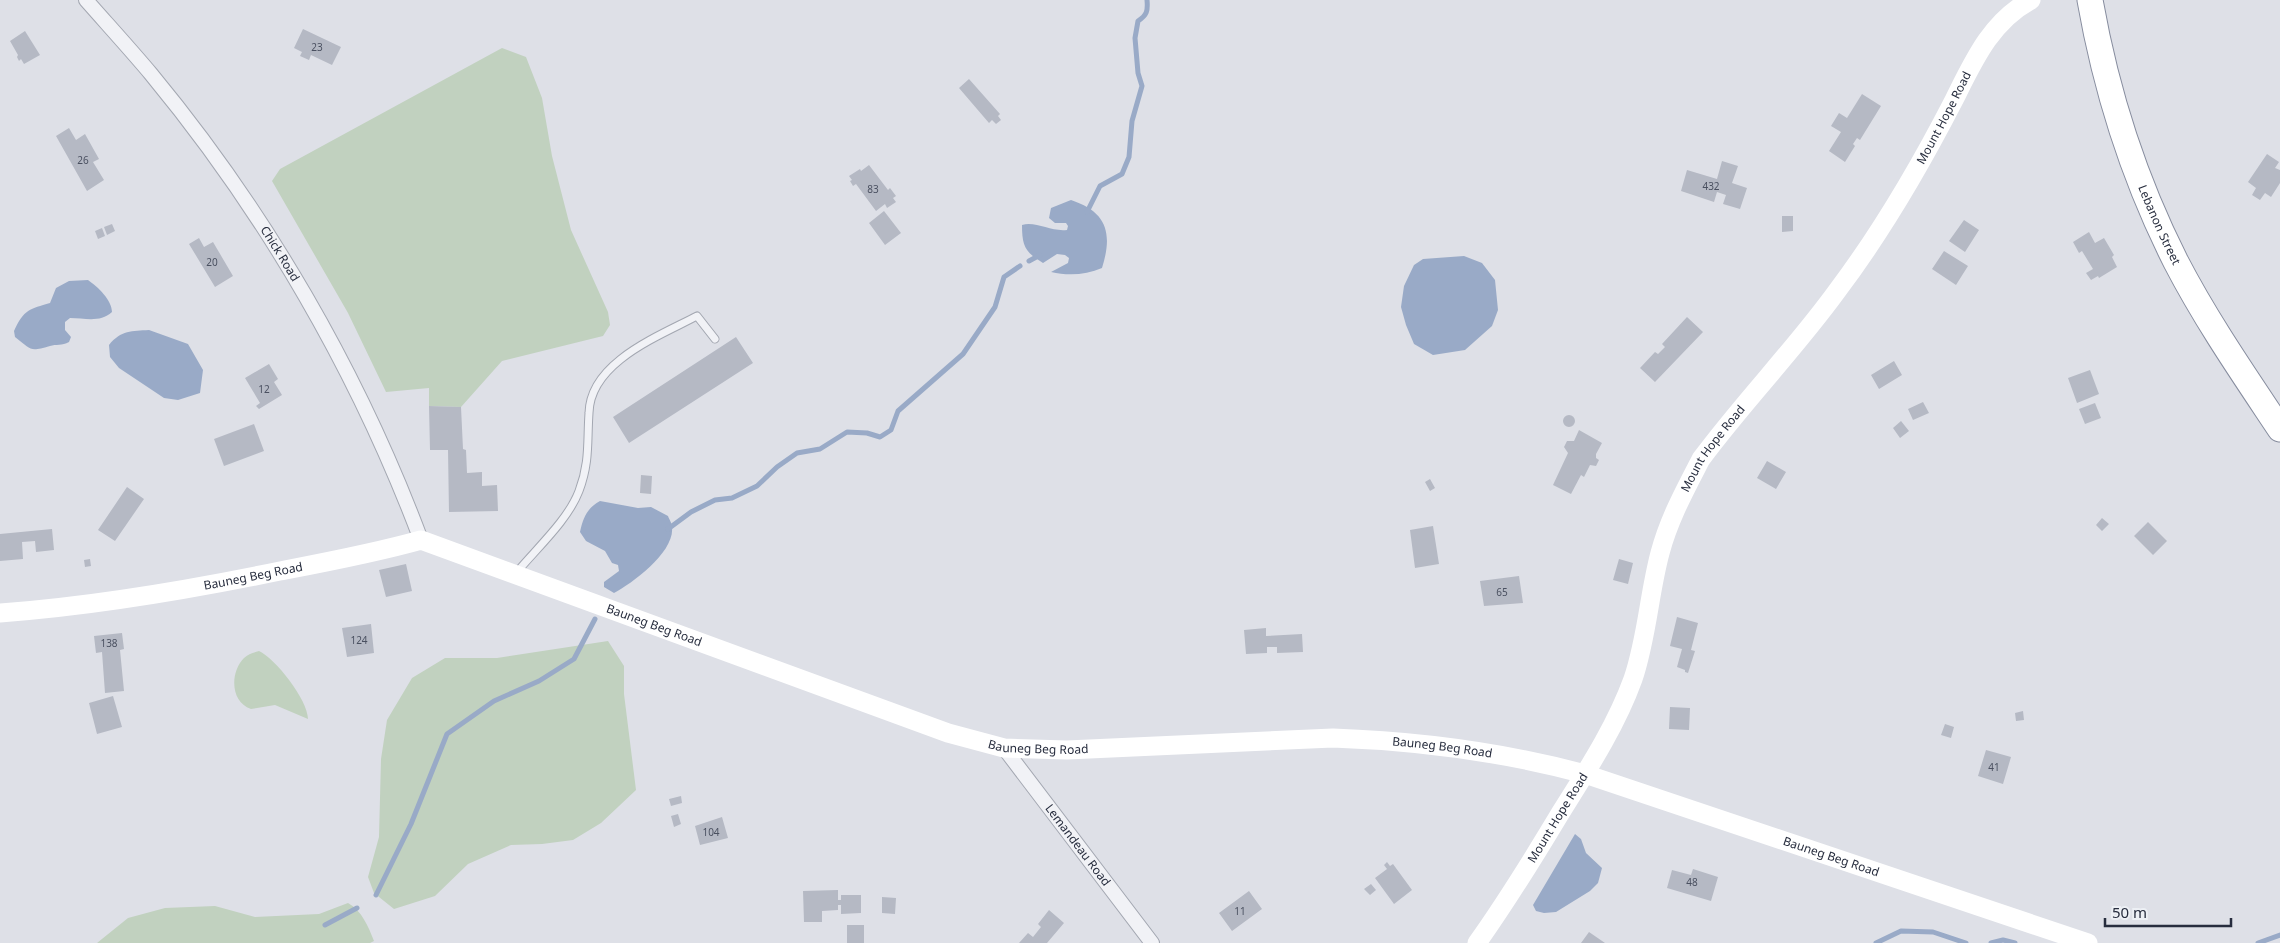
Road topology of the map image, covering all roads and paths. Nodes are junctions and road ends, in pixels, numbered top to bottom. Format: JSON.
{"nodes":[{"id":1,"x":86,"y":0,"type":"edge"},
{"id":2,"x":2031,"y":0,"type":"edge"},
{"id":3,"x":2090,"y":0,"type":"edge"},
{"id":4,"x":716,"y":339,"type":"dead end"},
{"id":5,"x":2280,"y":429,"type":"edge"},
{"id":6,"x":421,"y":540,"type":"junction"},
{"id":7,"x":515,"y":575,"type":"junction"},
{"id":8,"x":0,"y":613,"type":"edge"},
{"id":9,"x":1004,"y":748,"type":"junction"},
{"id":10,"x":1585,"y":774,"type":"junction"},
{"id":11,"x":1152,"y":943,"type":"edge"},
{"id":12,"x":1477,"y":943,"type":"edge"},
{"id":13,"x":2088,"y":943,"type":"edge"}],
"edges":[{"from":1,"to":6,"type":"street","name":"Chick Road"},
{"from":2,"to":10,"type":"street","name":"Mount Hope Road"},
{"from":3,"to":5,"type":"highway","name":"Lebanon Street"},
{"from":4,"to":7,"type":"lane"},
{"from":6,"to":7,"type":"street","name":"Bauneg Beg Road"},
{"from":6,"to":8,"type":"street","name":"Bauneg Beg Road"},
{"from":7,"to":9,"type":"street","name":"Bauneg Beg Road"},
{"from":9,"to":10,"type":"street","name":"Bauneg Beg Road"},
{"from":9,"to":11,"type":"street","name":"Lemandeau Road"},
{"from":10,"to":12,"type":"street","name":"Mount Hope Road"},
{"from":10,"to":13,"type":"street","name":"Bauneg Beg Road"}]}
